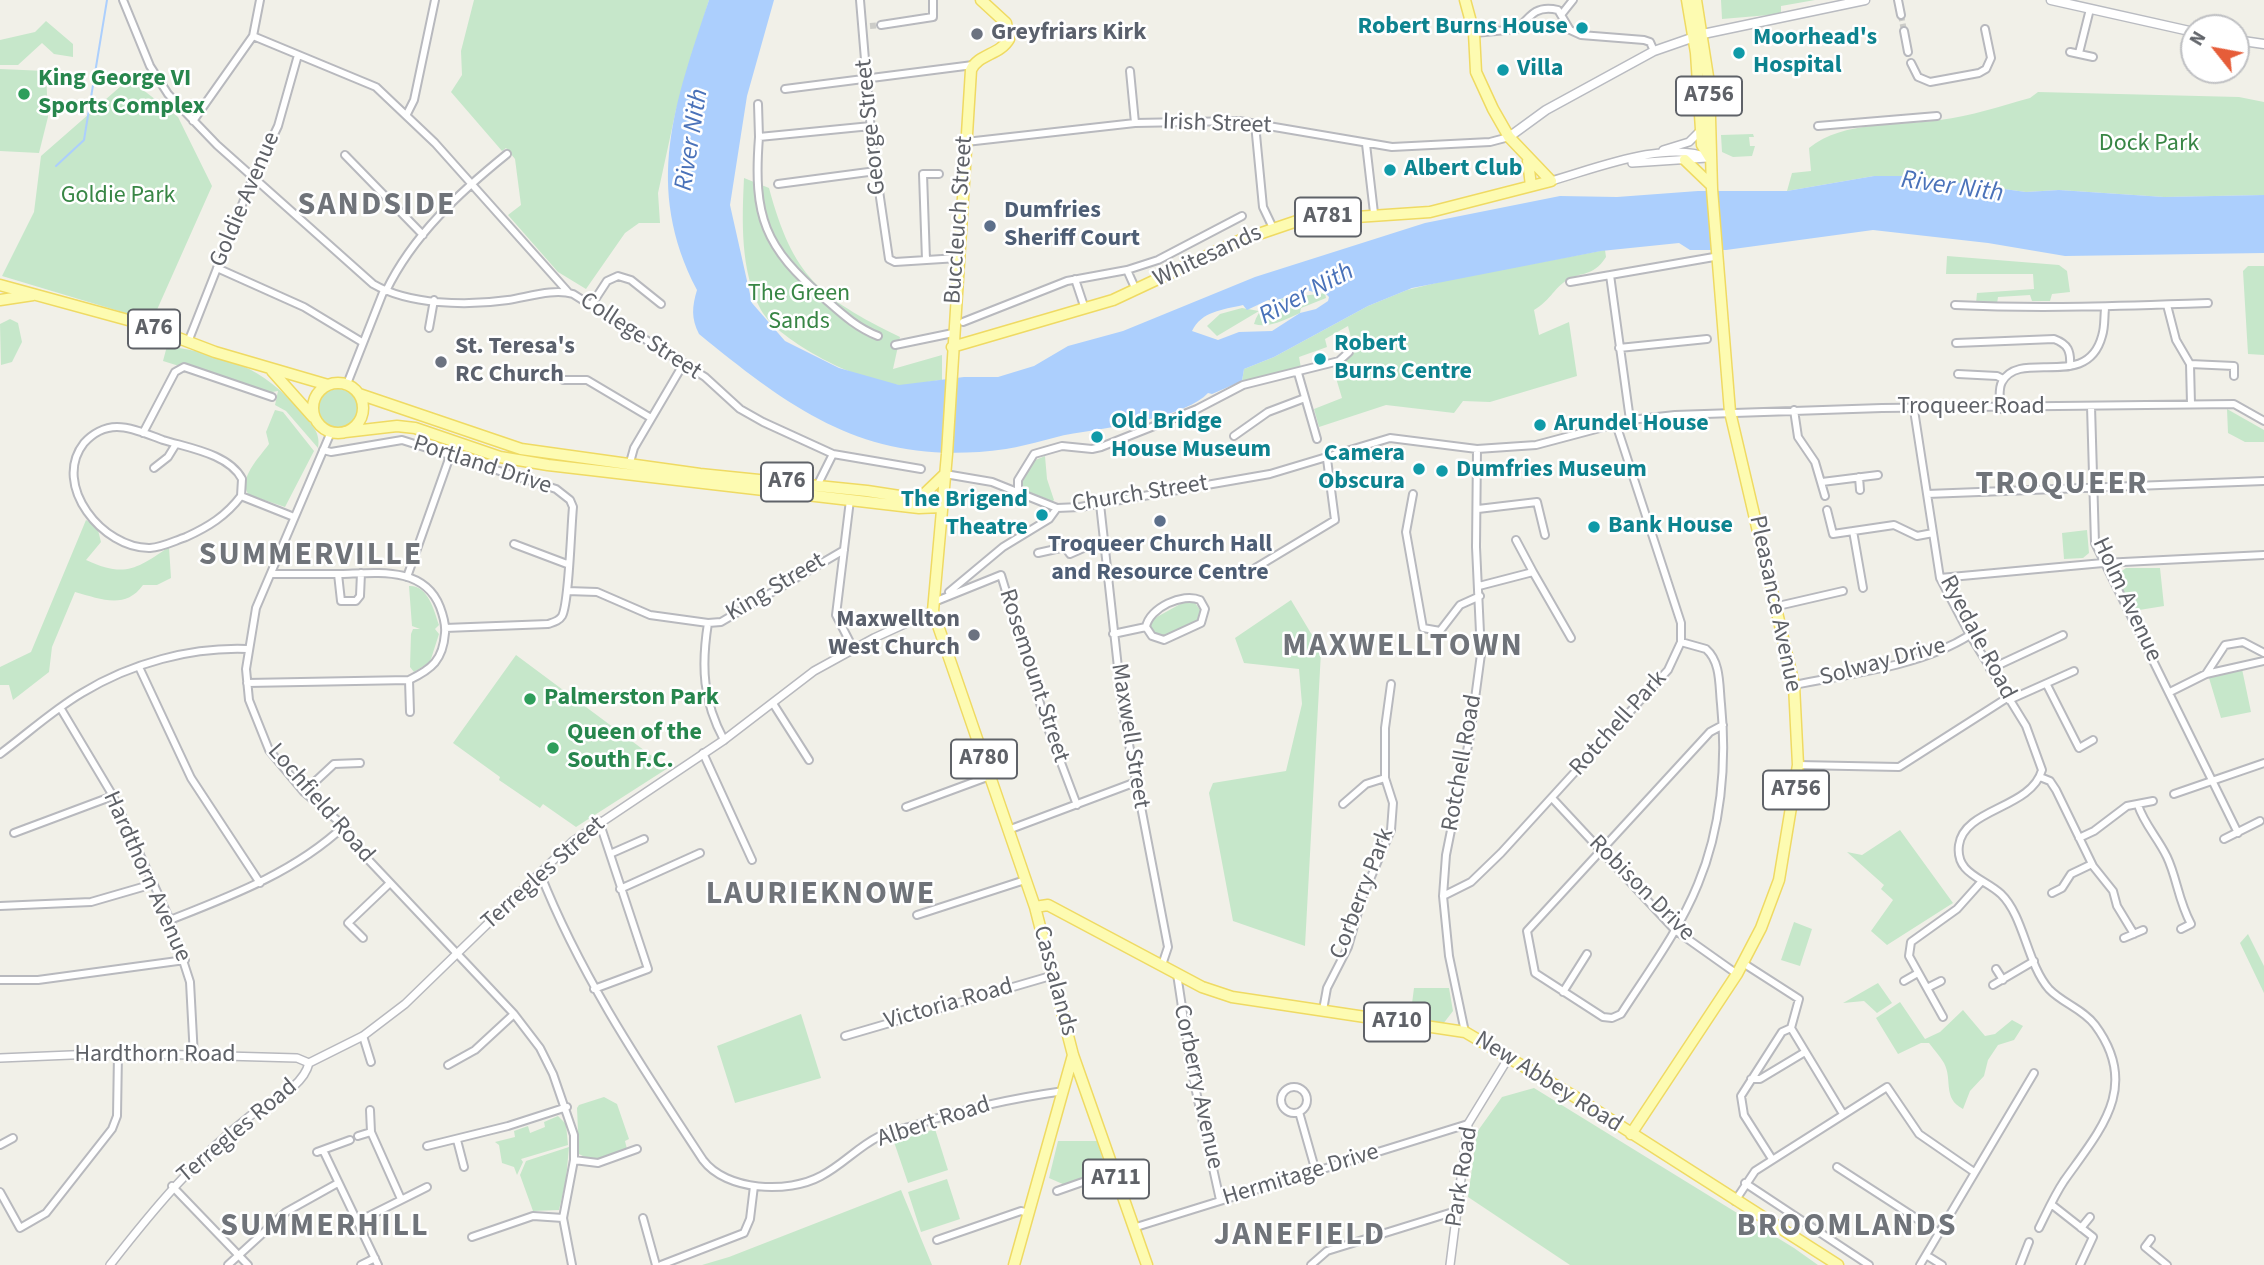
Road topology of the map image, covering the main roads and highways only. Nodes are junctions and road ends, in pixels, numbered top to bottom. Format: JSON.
{"nodes":[{"id":1,"x":981,"y":0,"type":"edge"},
{"id":2,"x":1465,"y":0,"type":"edge"},
{"id":3,"x":1687,"y":0,"type":"edge"},
{"id":4,"x":1696,"y":0,"type":"edge"},
{"id":5,"x":1865,"y":0,"type":"edge"},
{"id":6,"x":2050,"y":0,"type":"edge"},
{"id":7,"x":2180,"y":29,"type":"edge"},
{"id":8,"x":1698,"y":35,"type":"junction"},
{"id":9,"x":1509,"y":137,"type":"junction"},
{"id":10,"x":1710,"y":158,"type":"junction"},
{"id":11,"x":1685,"y":160,"type":"road end"},
{"id":12,"x":1528,"y":161,"type":"junction"},
{"id":13,"x":1531,"y":186,"type":"junction"},
{"id":14,"x":1712,"y":188,"type":"junction"},
{"id":15,"x":0,"y":285,"type":"edge"},
{"id":16,"x":37,"y":294,"type":"junction"},
{"id":17,"x":0,"y":300,"type":"edge"},
{"id":18,"x":953,"y":347,"type":"junction"},
{"id":19,"x":270,"y":369,"type":"junction"},
{"id":20,"x":328,"y":385,"type":"junction"},
{"id":21,"x":359,"y":394,"type":"junction"},
{"id":22,"x":316,"y":420,"type":"junction"},
{"id":23,"x":345,"y":432,"type":"junction"},
{"id":24,"x":629,"y":470,"type":"junction"},
{"id":25,"x":945,"y":474,"type":"junction"},
{"id":26,"x":919,"y":499,"type":"junction"},
{"id":27,"x":942,"y":507,"type":"junction"},
{"id":28,"x":1035,"y":907,"type":"junction"},
{"id":29,"x":1073,"y":1055,"type":"junction"},
{"id":30,"x":1067,"y":1073,"type":"junction"},
{"id":31,"x":1064,"y":1091,"type":"junction"},
{"id":32,"x":1087,"y":1092,"type":"junction"},
{"id":33,"x":1631,"y":1134,"type":"junction"},
{"id":34,"x":1014,"y":1265,"type":"edge"},
{"id":35,"x":1147,"y":1265,"type":"edge"},
{"id":36,"x":1838,"y":1265,"type":"edge"}],
"edges":[{"from":1,"to":18,"type":"main road","name":"Buccleuch Street","number":"A780"},
{"from":2,"to":9,"type":"main road"},
{"from":3,"to":8,"type":"main road","number":"A756"},
{"from":4,"to":8,"type":"main road","number":"A756"},
{"from":5,"to":8,"type":"main road"},
{"from":6,"to":7,"type":"main road"},
{"from":8,"to":9,"type":"main road"},
{"from":8,"to":10,"type":"main road","number":"A756"},
{"from":8,"to":10,"type":"main road","number":"A756"},
{"from":9,"to":12,"type":"main road"},
{"from":10,"to":14,"type":"main road","number":"A756"},
{"from":11,"to":14,"type":"main road"},
{"from":12,"to":13,"type":"main road"},
{"from":12,"to":13,"type":"main road","name":"Whitesands","number":"A781"},
{"from":13,"to":18,"type":"main road","name":"Whitesands","number":"A781"},
{"from":14,"to":33,"type":"main road","name":"Pleasance Avenue","number":"A756"},
{"from":15,"to":16,"type":"main road","number":"A76"},
{"from":16,"to":17,"type":"main road","number":"A76"},
{"from":16,"to":19,"type":"main road","number":"A76"},
{"from":18,"to":25,"type":"main road","name":"Buccleuch Street","number":"A780"},
{"from":19,"to":20,"type":"main road","number":"A76"},
{"from":19,"to":22,"type":"main road","number":"A76"},
{"from":20,"to":21,"type":"main road","number":"A76"},
{"from":20,"to":22,"type":"main road"},
{"from":21,"to":23,"type":"main road"},
{"from":21,"to":24,"type":"main road","number":"A76"},
{"from":22,"to":23,"type":"main road","number":"A76"},
{"from":23,"to":24,"type":"main road","number":"A76"},
{"from":24,"to":26,"type":"main road","number":"A76"},
{"from":24,"to":27,"type":"main road","number":"A76"},
{"from":25,"to":26,"type":"main road"},
{"from":25,"to":27,"type":"main road","number":"A780"},
{"from":26,"to":27,"type":"main road","number":"A76"},
{"from":27,"to":28,"type":"main road","number":"A780"},
{"from":28,"to":29,"type":"main road","name":"Cassalands","number":"A780"},
{"from":28,"to":33,"type":"main road","name":"New Abbey Road","number":"A710"},
{"from":29,"to":30,"type":"main road"},
{"from":29,"to":32,"type":"main road","number":"A711"},
{"from":30,"to":31,"type":"main road"},
{"from":30,"to":32,"type":"main road","number":"A711"},
{"from":31,"to":32,"type":"main road"},
{"from":31,"to":34,"type":"main road"},
{"from":32,"to":35,"type":"main road","number":"A711"},
{"from":33,"to":36,"type":"main road","name":"New Abbey Road","number":"A710"}]}
